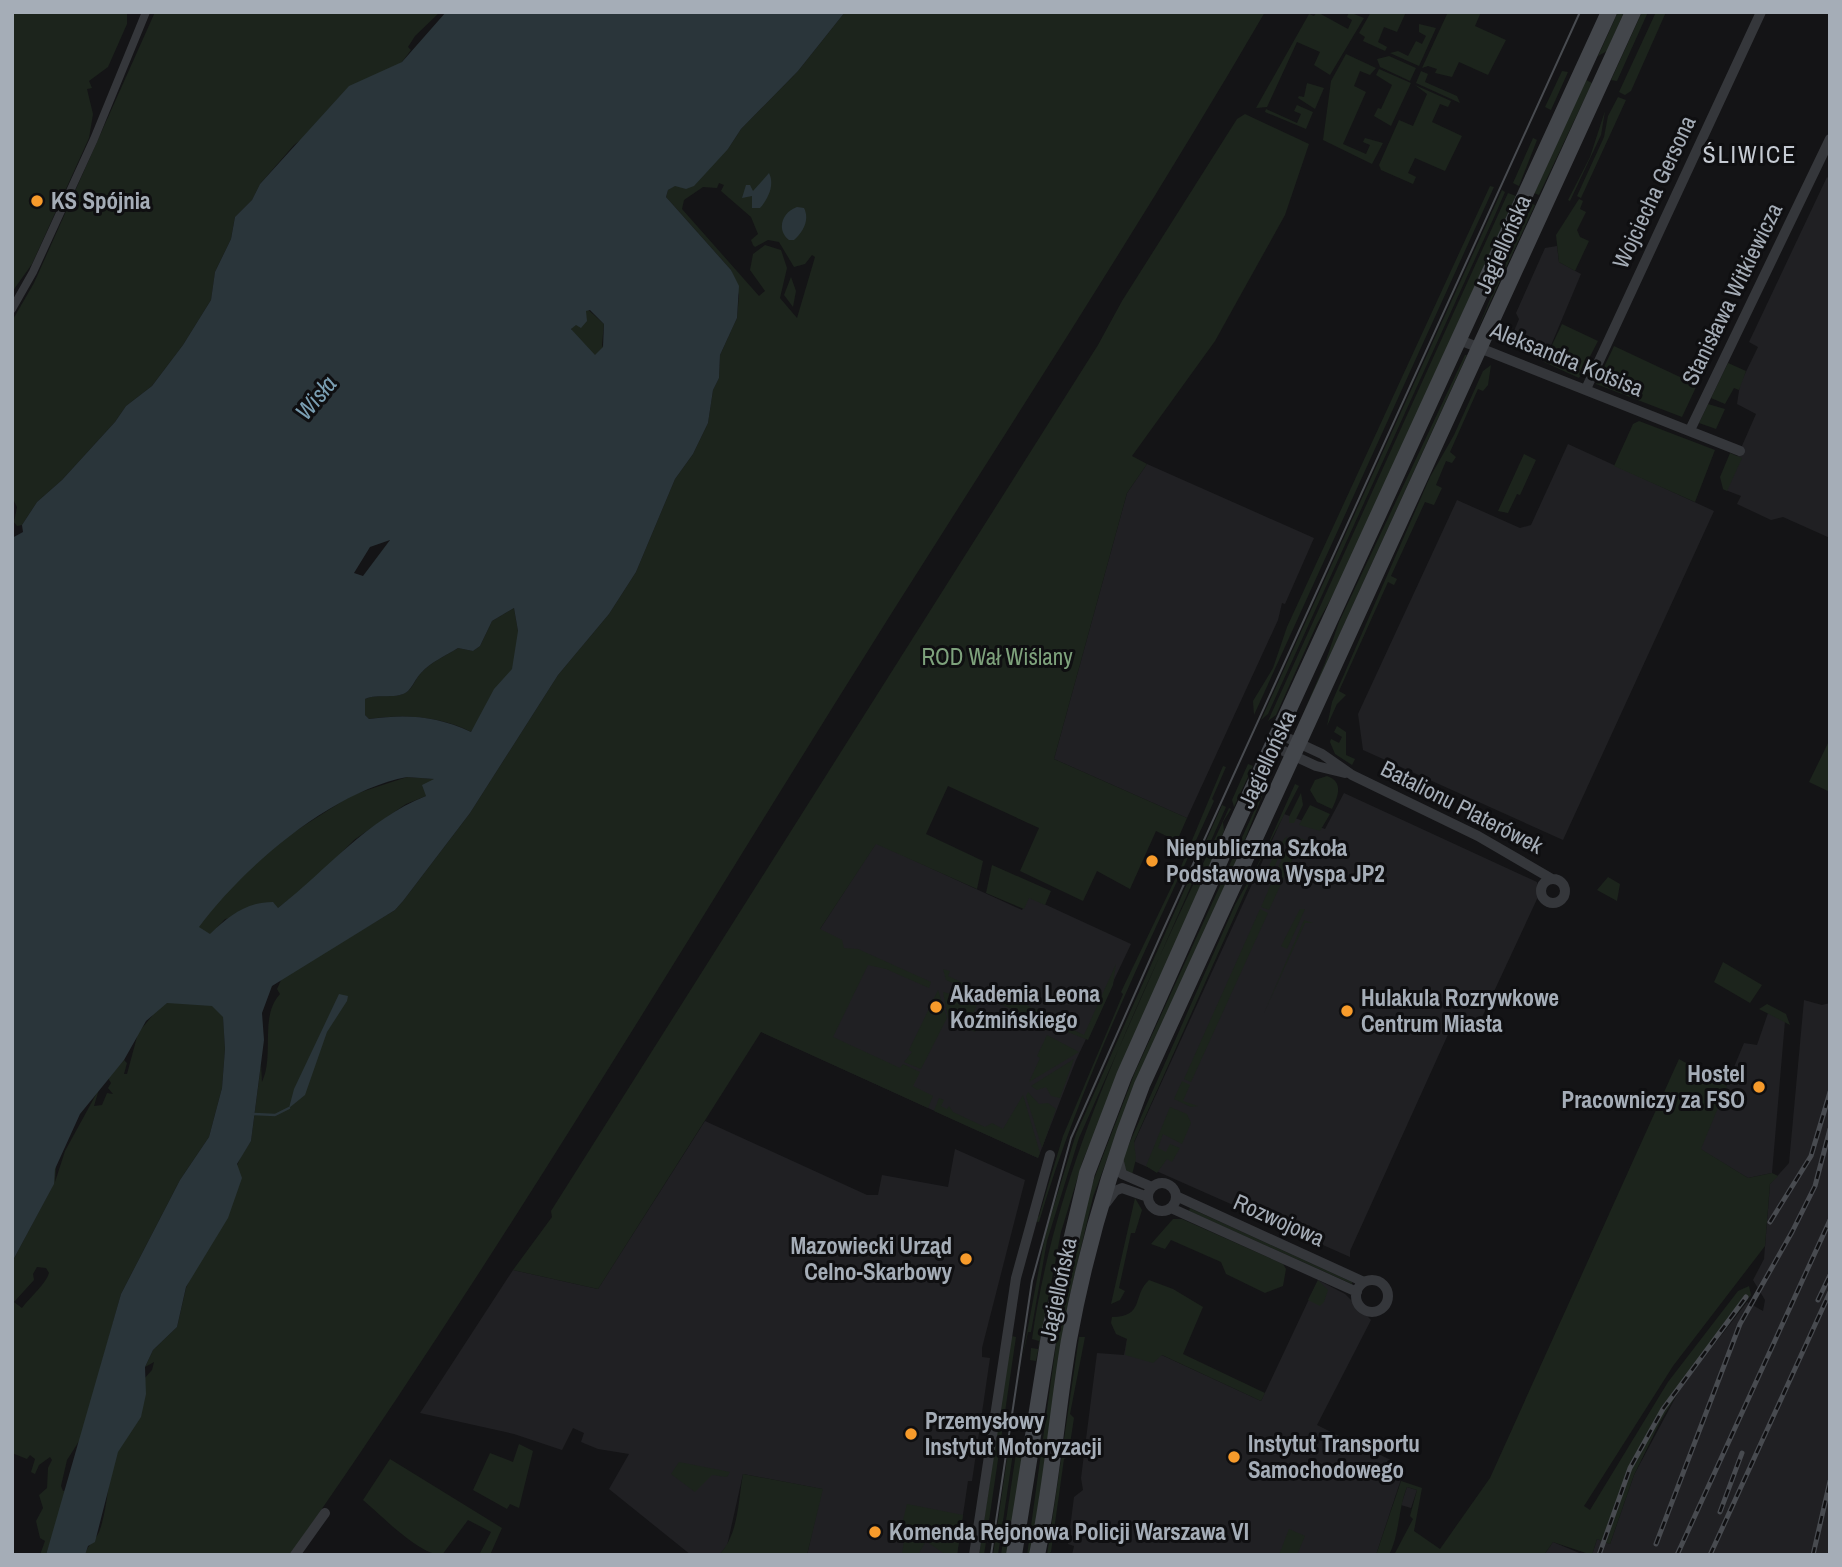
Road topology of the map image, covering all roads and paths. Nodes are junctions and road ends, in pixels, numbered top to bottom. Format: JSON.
{"nodes":[{"id":1,"x":146,"y":12,"type":"edge"},
{"id":2,"x":1609,"y":12,"type":"edge"},
{"id":3,"x":1633,"y":12,"type":"edge"},
{"id":4,"x":1761,"y":12,"type":"edge"},
{"id":5,"x":1830,"y":139,"type":"edge"},
{"id":6,"x":12,"y":309,"type":"edge"},
{"id":7,"x":1457,"y":339,"type":"junction"},
{"id":8,"x":1482,"y":347,"type":"junction"},
{"id":9,"x":1586,"y":389,"type":"junction"},
{"id":10,"x":1690,"y":430,"type":"junction"},
{"id":11,"x":1740,"y":451,"type":"dead end"},
{"id":12,"x":1276,"y":740,"type":"junction"},
{"id":13,"x":1297,"y":750,"type":"junction"},
{"id":14,"x":1552,"y":879,"type":"dead end"},
{"id":15,"x":1118,"y":1145,"type":"junction"},
{"id":16,"x":1050,"y":1155,"type":"dead end"},
{"id":17,"x":1150,"y":1192,"type":"junction"},
{"id":18,"x":1176,"y":1196,"type":"junction"},
{"id":19,"x":1171,"y":1208,"type":"junction"},
{"id":20,"x":1098,"y":1214,"type":"junction"},
{"id":21,"x":1364,"y":1282,"type":"junction"},
{"id":22,"x":1357,"y":1292,"type":"junction"},
{"id":23,"x":325,"y":1513,"type":"dead end"},
{"id":24,"x":295,"y":1555,"type":"edge"},
{"id":25,"x":974,"y":1555,"type":"edge"},
{"id":26,"x":1014,"y":1555,"type":"edge"},
{"id":27,"x":1037,"y":1555,"type":"edge"}],
"edges":[{"from":1,"to":6,"type":"street"},
{"from":2,"to":7,"type":"main road","name":"Jagiellońska"},
{"from":3,"to":8,"type":"main road","name":"Jagiellońska"},
{"from":4,"to":9,"type":"street","name":"Wojciecha Gersona"},
{"from":5,"to":10,"type":"street","name":"Stanisława Witkiewicza"},
{"from":7,"to":8,"type":"street","name":"Aleksandra Kotsisa"},
{"from":7,"to":12,"type":"main road","name":"Jagiellońska"},
{"from":8,"to":9,"type":"street","name":"Aleksandra Kotsisa"},
{"from":8,"to":13,"type":"main road","name":"Jagiellońska"},
{"from":9,"to":10,"type":"street","name":"Aleksandra Kotsisa"},
{"from":10,"to":11,"type":"street","name":"Aleksandra Kotsisa"},
{"from":12,"to":13,"type":"street","name":"Batalionu Platerówek"},
{"from":12,"to":26,"type":"main road","name":"Jagiellońska"},
{"from":13,"to":14,"type":"street","name":"Batalionu Platerówek"},
{"from":13,"to":15,"type":"main road","name":"Jagiellońska"},
{"from":15,"to":17,"type":"street","name":"Rozwojowa"},
{"from":15,"to":20,"type":"main road","name":"Jagiellońska"},
{"from":16,"to":25,"type":"street","name":"Jagiellońska"},
{"from":17,"to":18,"type":"street","name":"Rozwojowa"},
{"from":17,"to":19,"type":"street","name":"Rozwojowa"},
{"from":17,"to":20,"type":"street","name":"Rozwojowa"},
{"from":18,"to":19,"type":"street"},
{"from":18,"to":21,"type":"street","name":"Rozwojowa"},
{"from":19,"to":22,"type":"street","name":"Rozwojowa"},
{"from":20,"to":27,"type":"main road","name":"Jagiellońska"},
{"from":21,"to":22,"type":"street"},
{"from":21,"to":22,"type":"street"},
{"from":23,"to":24,"type":"street"}]}
